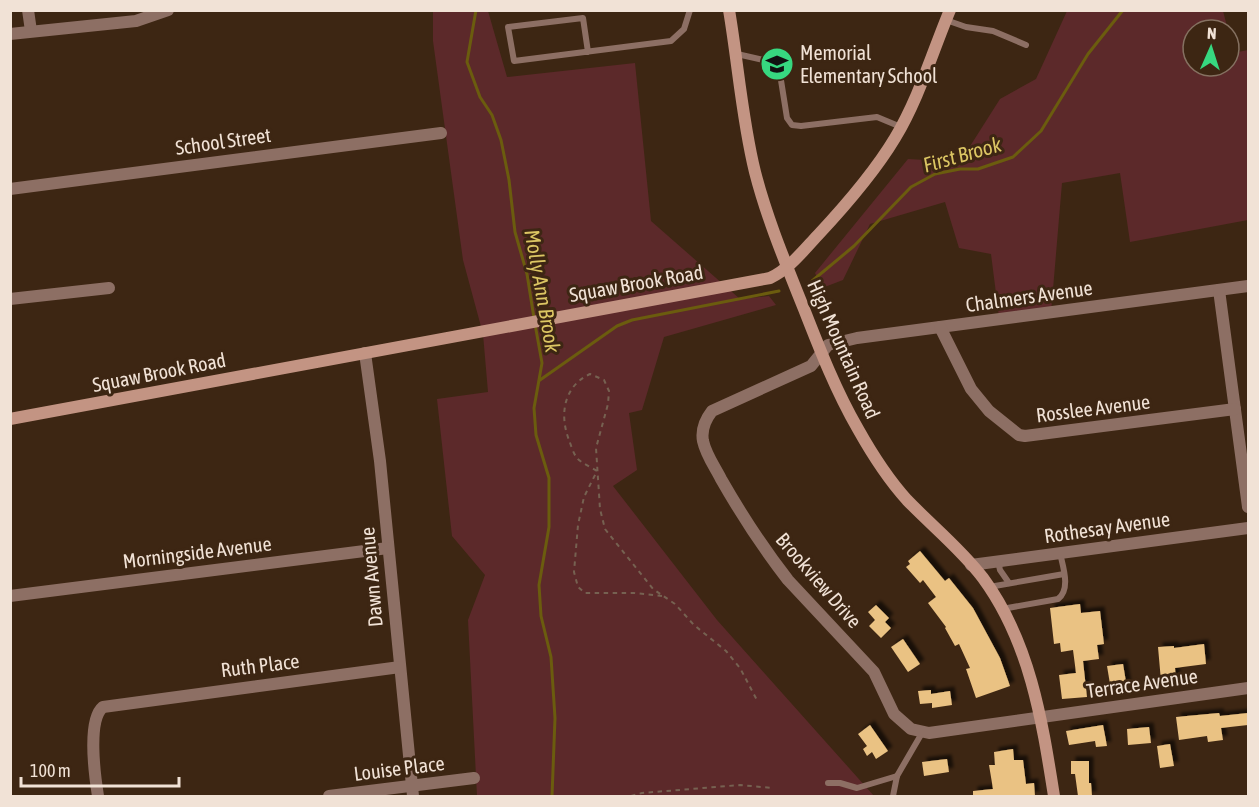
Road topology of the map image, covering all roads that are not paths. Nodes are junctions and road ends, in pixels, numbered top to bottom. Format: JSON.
{"nodes":[{"id":1,"x":28,"y":10,"type":"edge"},
{"id":2,"x":168,"y":10,"type":"edge"},
{"id":3,"x":566,"y":10,"type":"edge"},
{"id":4,"x":690,"y":10,"type":"edge"},
{"id":5,"x":729,"y":10,"type":"edge"},
{"id":6,"x":948,"y":15,"type":"edge"},
{"id":7,"x":567,"y":20,"type":"junction"},
{"id":8,"x":31,"y":31,"type":"junction"},
{"id":9,"x":10,"y":34,"type":"edge"},
{"id":10,"x":1026,"y":45,"type":"dead end"},
{"id":11,"x":588,"y":52,"type":"junction"},
{"id":12,"x":737,"y":54,"type":"junction"},
{"id":13,"x":901,"y":127,"type":"junction"},
{"id":14,"x":441,"y":133,"type":"dead end"},
{"id":15,"x":10,"y":189,"type":"edge"},
{"id":16,"x":787,"y":267,"type":"junction"},
{"id":17,"x":1248,"y":286,"type":"edge"},
{"id":18,"x":108,"y":288,"type":"dead end"},
{"id":19,"x":1219,"y":290,"type":"junction"},
{"id":20,"x":10,"y":299,"type":"edge"},
{"id":21,"x":940,"y":327,"type":"junction"},
{"id":22,"x":365,"y":353,"type":"junction"},
{"id":23,"x":820,"y":354,"type":"junction"},
{"id":24,"x":1235,"y":409,"type":"junction"},
{"id":25,"x":10,"y":419,"type":"edge"},
{"id":26,"x":1248,"y":507,"type":"edge"},
{"id":27,"x":1248,"y":528,"type":"edge"},
{"id":28,"x":388,"y":549,"type":"junction"},
{"id":29,"x":1060,"y":553,"type":"junction"},
{"id":30,"x":998,"y":561,"type":"junction"},
{"id":31,"x":971,"y":565,"type":"junction"},
{"id":32,"x":1064,"y":574,"type":"junction"},
{"id":33,"x":1009,"y":584,"type":"junction"},
{"id":34,"x":989,"y":587,"type":"junction"},
{"id":35,"x":10,"y":596,"type":"edge"},
{"id":36,"x":1002,"y":609,"type":"junction"},
{"id":37,"x":400,"y":667,"type":"junction"},
{"id":38,"x":1248,"y":688,"type":"edge"},
{"id":39,"x":1040,"y":717,"type":"junction"},
{"id":40,"x":922,"y":732,"type":"junction"},
{"id":41,"x":897,"y":776,"type":"junction"},
{"id":42,"x":474,"y":778,"type":"dead end"},
{"id":43,"x":828,"y":783,"type":"dead end"},
{"id":44,"x":413,"y":791,"type":"edge"},
{"id":45,"x":98,"y":796,"type":"edge"},
{"id":46,"x":329,"y":796,"type":"edge"},
{"id":47,"x":893,"y":796,"type":"edge"},
{"id":48,"x":1054,"y":796,"type":"edge"}],
"edges":[{"from":1,"to":8,"type":"street"},
{"from":2,"to":8,"type":"street"},
{"from":3,"to":7,"type":"lane"},
{"from":4,"to":11,"type":"lane"},
{"from":5,"to":12,"type":"street","name":"High Mountain Road"},
{"from":6,"to":10,"type":"lane"},
{"from":6,"to":13,"type":"street","name":"Squaw Brook Road"},
{"from":7,"to":11,"type":"lane"},
{"from":7,"to":11,"type":"lane"},
{"from":8,"to":9,"type":"street"},
{"from":12,"to":13,"type":"lane"},
{"from":12,"to":16,"type":"street","name":"High Mountain Road"},
{"from":13,"to":16,"type":"street","name":"Squaw Brook Road"},
{"from":14,"to":15,"type":"street","name":"School Street"},
{"from":16,"to":22,"type":"street","name":"Squaw Brook Road"},
{"from":16,"to":23,"type":"street","name":"High Mountain Road"},
{"from":17,"to":19,"type":"street","name":"Chalmers Avenue"},
{"from":18,"to":20,"type":"street"},
{"from":19,"to":21,"type":"street","name":"Chalmers Avenue"},
{"from":19,"to":24,"type":"street"},
{"from":21,"to":23,"type":"street","name":"Chalmers Avenue"},
{"from":21,"to":24,"type":"street","name":"Rosslee Avenue"},
{"from":22,"to":25,"type":"street","name":"Squaw Brook Road"},
{"from":22,"to":28,"type":"street","name":"Dawn Avenue"},
{"from":23,"to":31,"type":"street","name":"High Mountain Road"},
{"from":23,"to":40,"type":"street","name":"Brookview Drive"},
{"from":24,"to":26,"type":"street"},
{"from":27,"to":29,"type":"street","name":"Rothesay Avenue"},
{"from":28,"to":35,"type":"street","name":"Morningside Avenue"},
{"from":28,"to":37,"type":"street","name":"Dawn Avenue"},
{"from":29,"to":30,"type":"street","name":"Rothesay Avenue"},
{"from":29,"to":32,"type":"lane"},
{"from":30,"to":31,"type":"street","name":"Rothesay Avenue"},
{"from":30,"to":33,"type":"lane"},
{"from":31,"to":34,"type":"street","name":"High Mountain Road"},
{"from":32,"to":33,"type":"lane"},
{"from":32,"to":36,"type":"lane"},
{"from":33,"to":34,"type":"lane"},
{"from":34,"to":36,"type":"street","name":"High Mountain Road"},
{"from":36,"to":39,"type":"street","name":"High Mountain Road"},
{"from":37,"to":44,"type":"street","name":"Dawn Avenue"},
{"from":37,"to":45,"type":"street","name":"Ruth Place"},
{"from":38,"to":39,"type":"street","name":"Terrace Avenue"},
{"from":39,"to":40,"type":"street"},
{"from":39,"to":48,"type":"street","name":"High Mountain Road"},
{"from":40,"to":41,"type":"lane"},
{"from":41,"to":43,"type":"lane"},
{"from":41,"to":47,"type":"lane"},
{"from":42,"to":44,"type":"street","name":"Louise Place"},
{"from":44,"to":46,"type":"street","name":"Louise Place"}]}
